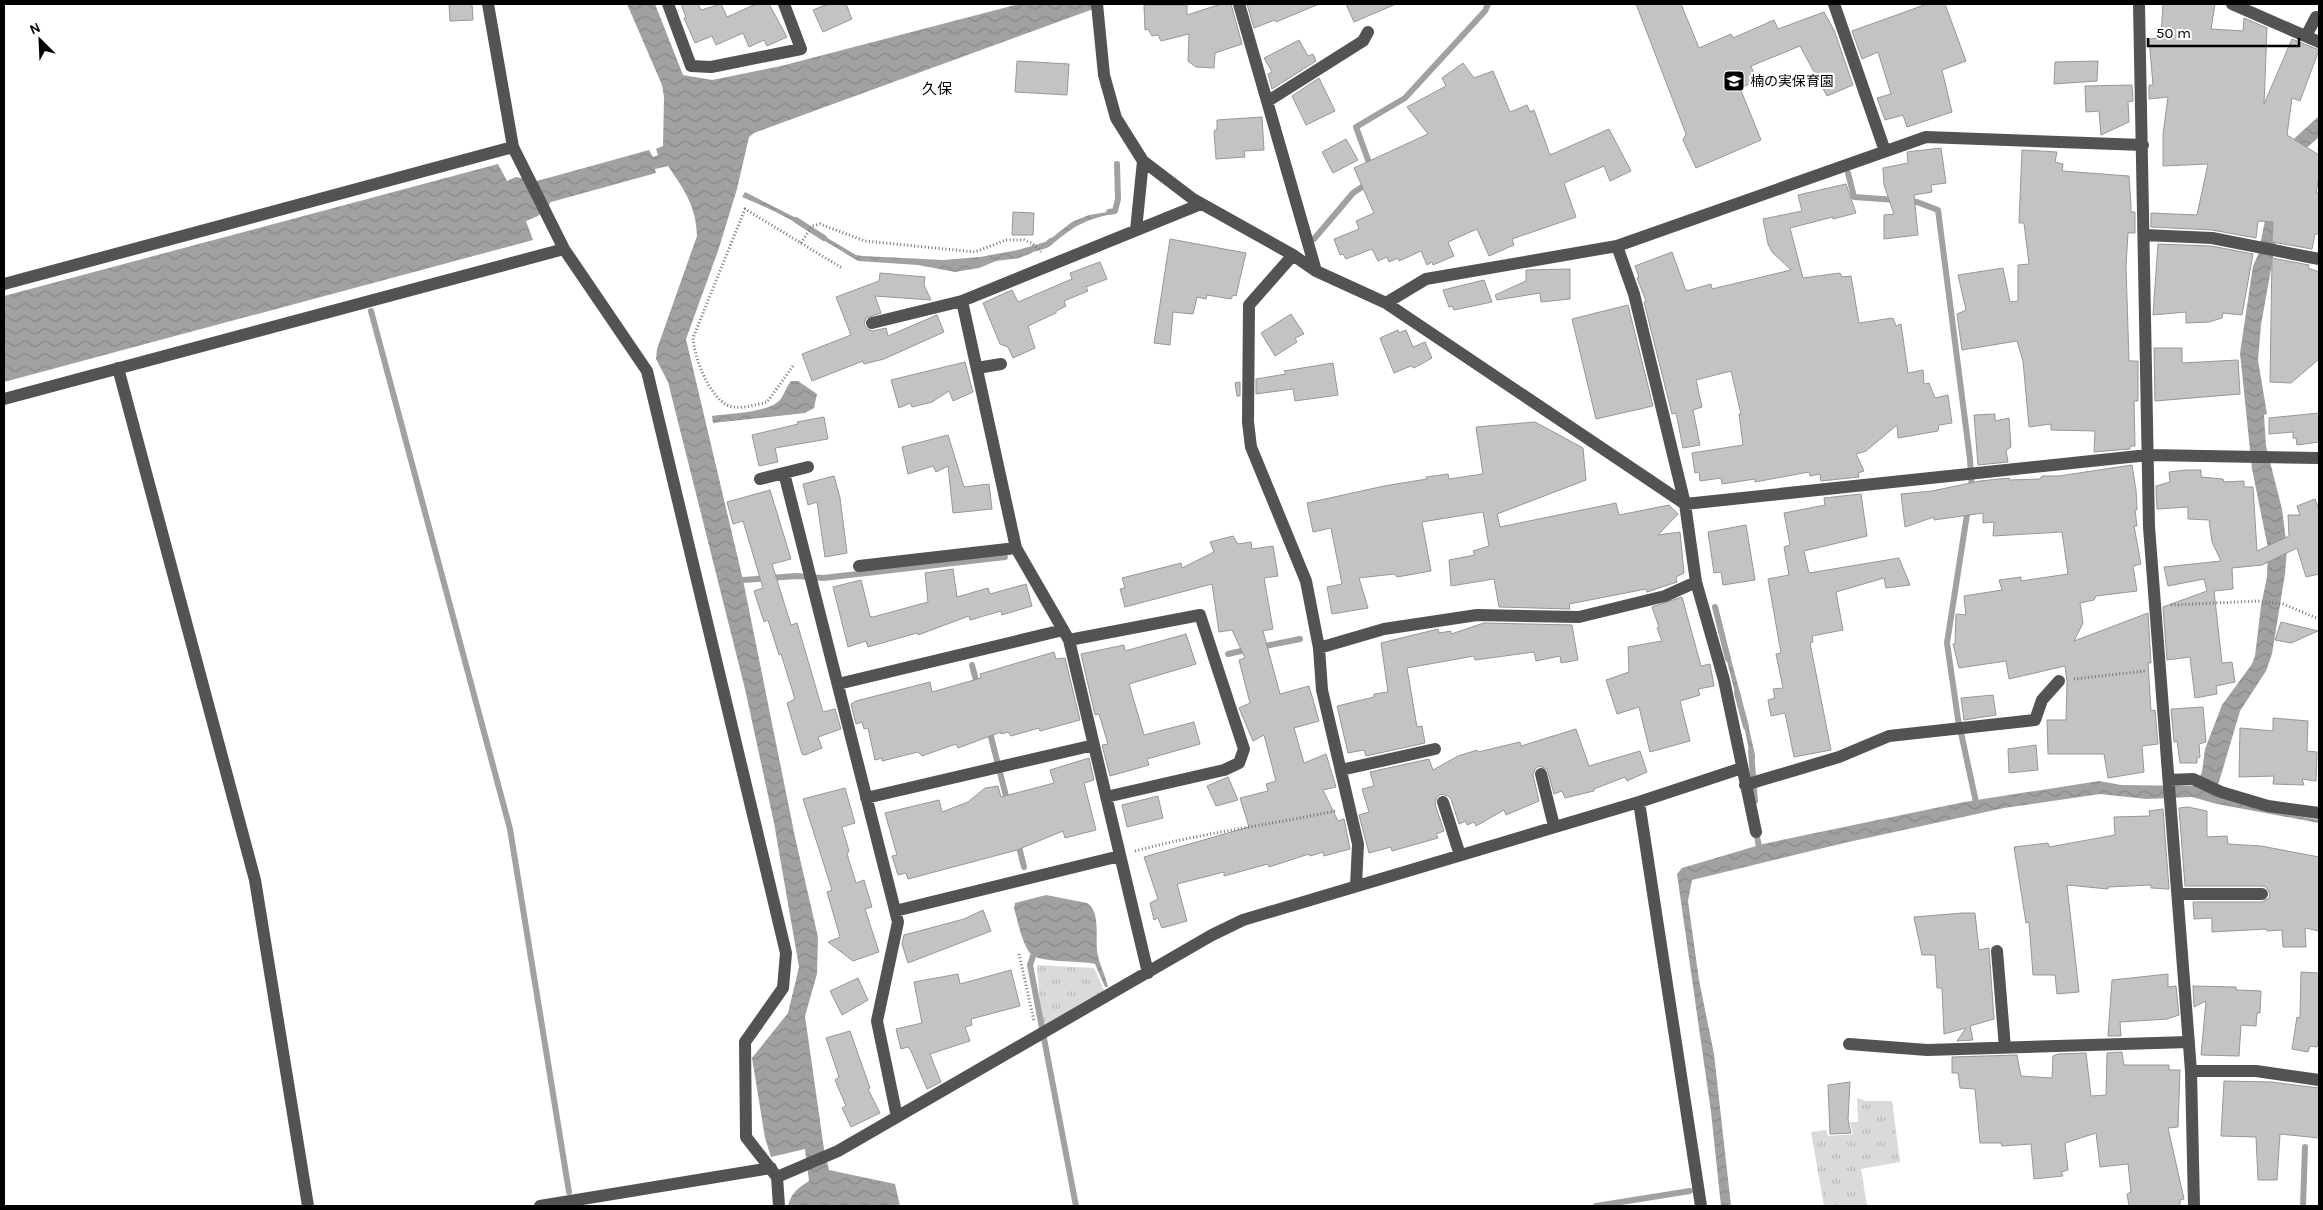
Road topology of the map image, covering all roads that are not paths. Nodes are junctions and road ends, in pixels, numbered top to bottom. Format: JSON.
{"nodes":[{"id":1,"x":488,"y":4,"type":"edge"},
{"id":2,"x":668,"y":4,"type":"edge"},
{"id":3,"x":784,"y":4,"type":"edge"},
{"id":4,"x":1097,"y":4,"type":"edge"},
{"id":5,"x":1239,"y":4,"type":"edge"},
{"id":6,"x":1834,"y":4,"type":"edge"},
{"id":7,"x":2139,"y":4,"type":"edge"},
{"id":8,"x":2232,"y":4,"type":"edge"},
{"id":9,"x":2316,"y":17,"type":"dead end"},
{"id":10,"x":1368,"y":32,"type":"dead end"},
{"id":11,"x":2306,"y":36,"type":"junction"},
{"id":12,"x":2319,"y":42,"type":"edge"},
{"id":13,"x":1268,"y":101,"type":"junction"},
{"id":14,"x":2143,"y":145,"type":"junction"},
{"id":15,"x":513,"y":147,"type":"junction"},
{"id":16,"x":1885,"y":151,"type":"junction"},
{"id":17,"x":1143,"y":161,"type":"junction"},
{"id":18,"x":1201,"y":204,"type":"junction"},
{"id":19,"x":1136,"y":230,"type":"junction"},
{"id":20,"x":2144,"y":235,"type":"junction"},
{"id":21,"x":1617,"y":246,"type":"junction"},
{"id":22,"x":564,"y":249,"type":"junction"},
{"id":23,"x":1293,"y":255,"type":"junction"},
{"id":24,"x":2319,"y":259,"type":"edge"},
{"id":25,"x":1316,"y":271,"type":"junction"},
{"id":26,"x":4,"y":284,"type":"edge"},
{"id":27,"x":962,"y":301,"type":"junction"},
{"id":28,"x":1386,"y":303,"type":"junction"},
{"id":29,"x":872,"y":323,"type":"dead end"},
{"id":30,"x":1001,"y":364,"type":"dead end"},
{"id":31,"x":118,"y":368,"type":"junction"},
{"id":32,"x":977,"y":368,"type":"junction"},
{"id":33,"x":4,"y":399,"type":"edge"},
{"id":34,"x":2148,"y":455,"type":"junction"},
{"id":35,"x":2319,"y":458,"type":"edge"},
{"id":36,"x":808,"y":468,"type":"dead end"},
{"id":37,"x":784,"y":473,"type":"junction"},
{"id":38,"x":760,"y":479,"type":"dead end"},
{"id":39,"x":1686,"y":504,"type":"junction"},
{"id":40,"x":1016,"y":548,"type":"junction"},
{"id":41,"x":859,"y":566,"type":"dead end"},
{"id":42,"x":1696,"y":582,"type":"junction"},
{"id":43,"x":1066,"y":635,"type":"junction"},
{"id":44,"x":1319,"y":648,"type":"junction"},
{"id":45,"x":2059,"y":681,"type":"road end"},
{"id":46,"x":838,"y":684,"type":"junction"},
{"id":47,"x":1094,"y":746,"type":"junction"},
{"id":48,"x":1435,"y":749,"type":"dead end"},
{"id":49,"x":1742,"y":768,"type":"junction"},
{"id":50,"x":1341,"y":770,"type":"junction"},
{"id":51,"x":1541,"y":774,"type":"dead end"},
{"id":52,"x":2169,"y":780,"type":"junction"},
{"id":53,"x":1745,"y":785,"type":"junction"},
{"id":54,"x":1106,"y":797,"type":"junction"},
{"id":55,"x":866,"y":798,"type":"junction"},
{"id":56,"x":1443,"y":802,"type":"dead end"},
{"id":57,"x":1639,"y":802,"type":"junction"},
{"id":58,"x":2319,"y":813,"type":"edge"},
{"id":59,"x":1554,"y":826,"type":"junction"},
{"id":60,"x":1756,"y":832,"type":"dead end"},
{"id":61,"x":1460,"y":855,"type":"junction"},
{"id":62,"x":1120,"y":856,"type":"junction"},
{"id":63,"x":1356,"y":886,"type":"junction"},
{"id":64,"x":2178,"y":894,"type":"junction"},
{"id":65,"x":2262,"y":894,"type":"dead end"},
{"id":66,"x":895,"y":911,"type":"junction"},
{"id":67,"x":1997,"y":950,"type":"dead end"},
{"id":68,"x":1148,"y":973,"type":"junction"},
{"id":69,"x":2189,"y":1042,"type":"junction"},
{"id":70,"x":1849,"y":1044,"type":"dead end"},
{"id":71,"x":2005,"y":1048,"type":"junction"},
{"id":72,"x":2191,"y":1071,"type":"junction"},
{"id":73,"x":2319,"y":1080,"type":"edge"},
{"id":74,"x":897,"y":1117,"type":"junction"},
{"id":75,"x":774,"y":1172,"type":"junction"},
{"id":76,"x":308,"y":1206,"type":"edge"},
{"id":77,"x":540,"y":1206,"type":"edge"},
{"id":78,"x":779,"y":1206,"type":"edge"},
{"id":79,"x":1701,"y":1206,"type":"edge"},
{"id":80,"x":2194,"y":1206,"type":"edge"}],
"edges":[{"from":1,"to":15,"type":"street"},
{"from":2,"to":3,"type":"street"},
{"from":4,"to":17,"type":"street"},
{"from":5,"to":13,"type":"street"},
{"from":6,"to":16,"type":"street"},
{"from":7,"to":14,"type":"street"},
{"from":8,"to":11,"type":"street"},
{"from":9,"to":11,"type":"street"},
{"from":10,"to":13,"type":"street"},
{"from":11,"to":12,"type":"street"},
{"from":13,"to":25,"type":"street"},
{"from":14,"to":16,"type":"street"},
{"from":14,"to":20,"type":"street"},
{"from":15,"to":22,"type":"street"},
{"from":15,"to":26,"type":"street"},
{"from":16,"to":21,"type":"street"},
{"from":17,"to":18,"type":"street"},
{"from":17,"to":19,"type":"street"},
{"from":18,"to":19,"type":"street"},
{"from":18,"to":23,"type":"street"},
{"from":19,"to":27,"type":"street"},
{"from":20,"to":24,"type":"street"},
{"from":20,"to":34,"type":"street"},
{"from":21,"to":28,"type":"street"},
{"from":21,"to":39,"type":"street"},
{"from":22,"to":31,"type":"street"},
{"from":22,"to":75,"type":"street"},
{"from":23,"to":25,"type":"street"},
{"from":23,"to":44,"type":"street"},
{"from":25,"to":28,"type":"street"},
{"from":27,"to":29,"type":"street"},
{"from":27,"to":32,"type":"street"},
{"from":28,"to":39,"type":"street"},
{"from":30,"to":32,"type":"street"},
{"from":31,"to":33,"type":"street"},
{"from":31,"to":76,"type":"street"},
{"from":32,"to":40,"type":"street"},
{"from":34,"to":35,"type":"street"},
{"from":34,"to":39,"type":"street"},
{"from":34,"to":52,"type":"street"},
{"from":36,"to":37,"type":"street"},
{"from":37,"to":38,"type":"street"},
{"from":37,"to":46,"type":"street"},
{"from":39,"to":42,"type":"street"},
{"from":40,"to":41,"type":"street"},
{"from":40,"to":43,"type":"street"},
{"from":42,"to":44,"type":"street"},
{"from":42,"to":49,"type":"street"},
{"from":43,"to":46,"type":"street"},
{"from":43,"to":47,"type":"street"},
{"from":43,"to":54,"type":"street"},
{"from":44,"to":50,"type":"street"},
{"from":45,"to":53,"type":"street"},
{"from":46,"to":55,"type":"street"},
{"from":47,"to":54,"type":"street"},
{"from":47,"to":55,"type":"street"},
{"from":48,"to":50,"type":"street"},
{"from":49,"to":53,"type":"street"},
{"from":49,"to":57,"type":"street"},
{"from":50,"to":63,"type":"street"},
{"from":51,"to":59,"type":"street"},
{"from":52,"to":58,"type":"street"},
{"from":52,"to":64,"type":"street"},
{"from":53,"to":60,"type":"street"},
{"from":54,"to":62,"type":"street"},
{"from":55,"to":66,"type":"street"},
{"from":56,"to":61,"type":"street"},
{"from":57,"to":59,"type":"street"},
{"from":57,"to":79,"type":"street"},
{"from":59,"to":61,"type":"street"},
{"from":61,"to":63,"type":"street"},
{"from":62,"to":66,"type":"street"},
{"from":62,"to":68,"type":"street"},
{"from":63,"to":68,"type":"street"},
{"from":64,"to":65,"type":"street"},
{"from":64,"to":69,"type":"street"},
{"from":66,"to":74,"type":"street"},
{"from":67,"to":71,"type":"street"},
{"from":68,"to":74,"type":"street"},
{"from":69,"to":71,"type":"street"},
{"from":69,"to":72,"type":"street"},
{"from":70,"to":71,"type":"street"},
{"from":72,"to":73,"type":"street"},
{"from":72,"to":80,"type":"street"},
{"from":74,"to":75,"type":"street"},
{"from":75,"to":77,"type":"street"},
{"from":75,"to":78,"type":"street"}]}
